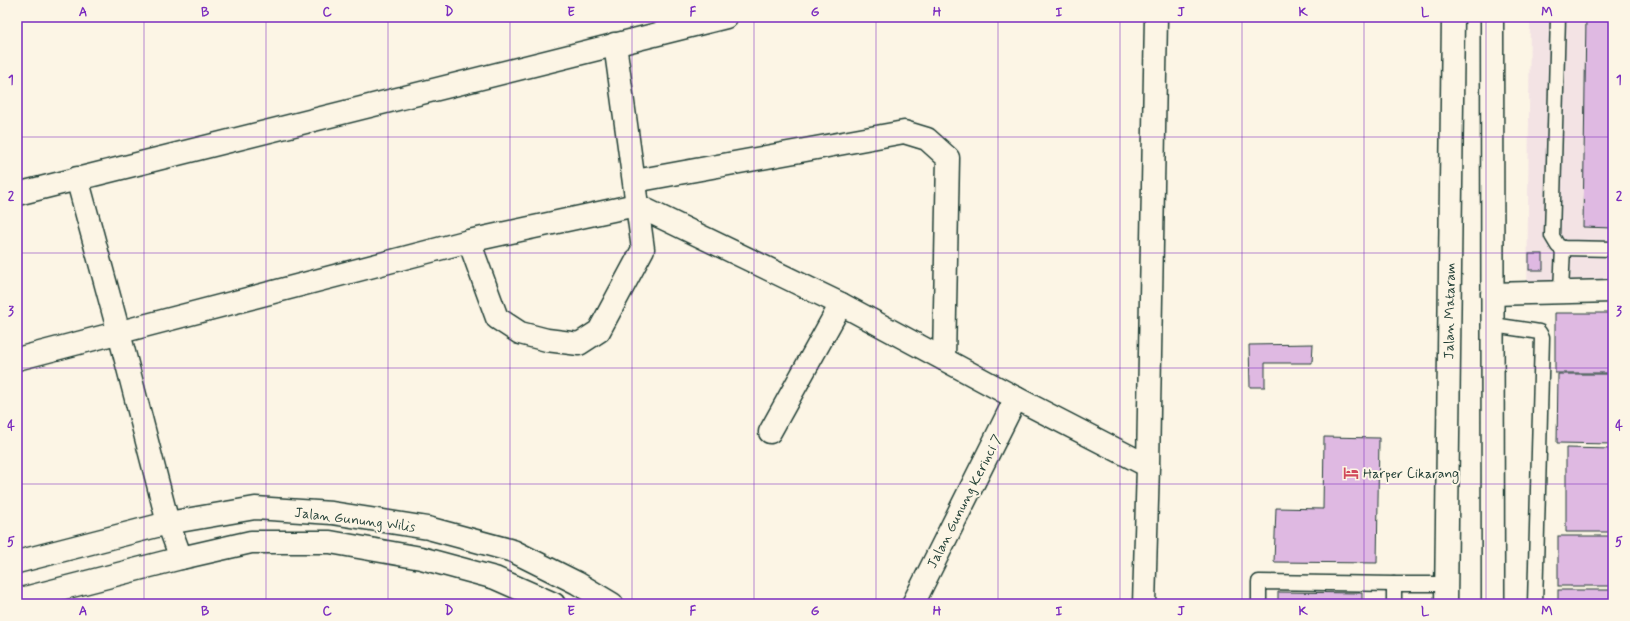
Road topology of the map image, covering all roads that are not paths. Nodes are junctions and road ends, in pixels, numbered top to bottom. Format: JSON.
{"nodes":[{"id":1,"x":726,"y":17,"type":"edge"},
{"id":2,"x":1156,"y":17,"type":"edge"},
{"id":3,"x":1452,"y":17,"type":"edge"},
{"id":4,"x":1492,"y":17,"type":"edge"},
{"id":5,"x":1558,"y":17,"type":"edge"},
{"id":6,"x":615,"y":44,"type":"junction"},
{"id":7,"x":77,"y":178,"type":"junction"},
{"id":8,"x":635,"y":182,"type":"junction"},
{"id":9,"x":17,"y":194,"type":"edge"},
{"id":10,"x":636,"y":205,"type":"junction"},
{"id":11,"x":469,"y":241,"type":"junction"},
{"id":12,"x":1564,"y":248,"type":"junction"},
{"id":13,"x":1613,"y":250,"type":"edge"},
{"id":14,"x":1561,"y":291,"type":"junction"},
{"id":15,"x":1613,"y":291,"type":"edge"},
{"id":16,"x":1492,"y":294,"type":"junction"},
{"id":17,"x":840,"y":304,"type":"junction"},
{"id":18,"x":1492,"y":325,"type":"junction"},
{"id":19,"x":119,"y":333,"type":"junction"},
{"id":20,"x":17,"y":359,"type":"edge"},
{"id":21,"x":944,"y":359,"type":"junction"},
{"id":22,"x":1016,"y":398,"type":"junction"},
{"id":23,"x":770,"y":432,"type":"dead end"},
{"id":24,"x":1148,"y":466,"type":"junction"},
{"id":25,"x":168,"y":523,"type":"junction"},
{"id":26,"x":181,"y":558,"type":"junction"},
{"id":27,"x":17,"y":562,"type":"edge"},
{"id":28,"x":1145,"y":574,"type":"junction"},
{"id":29,"x":1394,"y":584,"type":"junction"},
{"id":30,"x":1446,"y":594,"type":"edge"},
{"id":31,"x":17,"y":600,"type":"edge"},
{"id":32,"x":554,"y":604,"type":"edge"},
{"id":33,"x":612,"y":604,"type":"edge"},
{"id":34,"x":913,"y":604,"type":"edge"},
{"id":35,"x":1127,"y":604,"type":"edge"},
{"id":36,"x":1144,"y":604,"type":"edge"},
{"id":37,"x":1259,"y":604,"type":"edge"},
{"id":38,"x":1394,"y":604,"type":"edge"},
{"id":39,"x":1493,"y":604,"type":"edge"},
{"id":40,"x":1535,"y":604,"type":"edge"}],
"edges":[{"from":1,"to":6,"type":"street"},
{"from":2,"to":24,"type":"street"},
{"from":3,"to":30,"type":"street","name":"Jalan Mataram"},
{"from":4,"to":16,"type":"street"},
{"from":5,"to":12,"type":"lane"},
{"from":6,"to":7,"type":"street"},
{"from":6,"to":8,"type":"street"},
{"from":7,"to":9,"type":"street"},
{"from":7,"to":19,"type":"street"},
{"from":8,"to":10,"type":"street"},
{"from":8,"to":21,"type":"street"},
{"from":10,"to":11,"type":"street"},
{"from":10,"to":11,"type":"street"},
{"from":10,"to":17,"type":"street"},
{"from":11,"to":19,"type":"street"},
{"from":12,"to":13,"type":"lane"},
{"from":12,"to":14,"type":"lane"},
{"from":14,"to":15,"type":"street"},
{"from":14,"to":16,"type":"street"},
{"from":16,"to":18,"type":"street"},
{"from":17,"to":21,"type":"street"},
{"from":17,"to":23,"type":"street"},
{"from":18,"to":39,"type":"street"},
{"from":18,"to":40,"type":"lane"},
{"from":19,"to":20,"type":"street"},
{"from":19,"to":25,"type":"street"},
{"from":21,"to":22,"type":"street"},
{"from":22,"to":24,"type":"street"},
{"from":22,"to":34,"type":"street","name":"Jalan Gunung Kerinci 7"},
{"from":24,"to":28,"type":"street"},
{"from":25,"to":26,"type":"street"},
{"from":25,"to":27,"type":"street","name":"Jalan Gunung Wilis"},
{"from":25,"to":33,"type":"street","name":"Jalan Gunung Wilis"},
{"from":26,"to":31,"type":"street","name":"Jalan Gunung Wilis"},
{"from":26,"to":32,"type":"street","name":"Jalan Gunung Wilis"},
{"from":28,"to":35,"type":"street"},
{"from":28,"to":36,"type":"street"},
{"from":29,"to":30,"type":"lane"},
{"from":29,"to":37,"type":"lane"},
{"from":29,"to":38,"type":"lane"}]}
